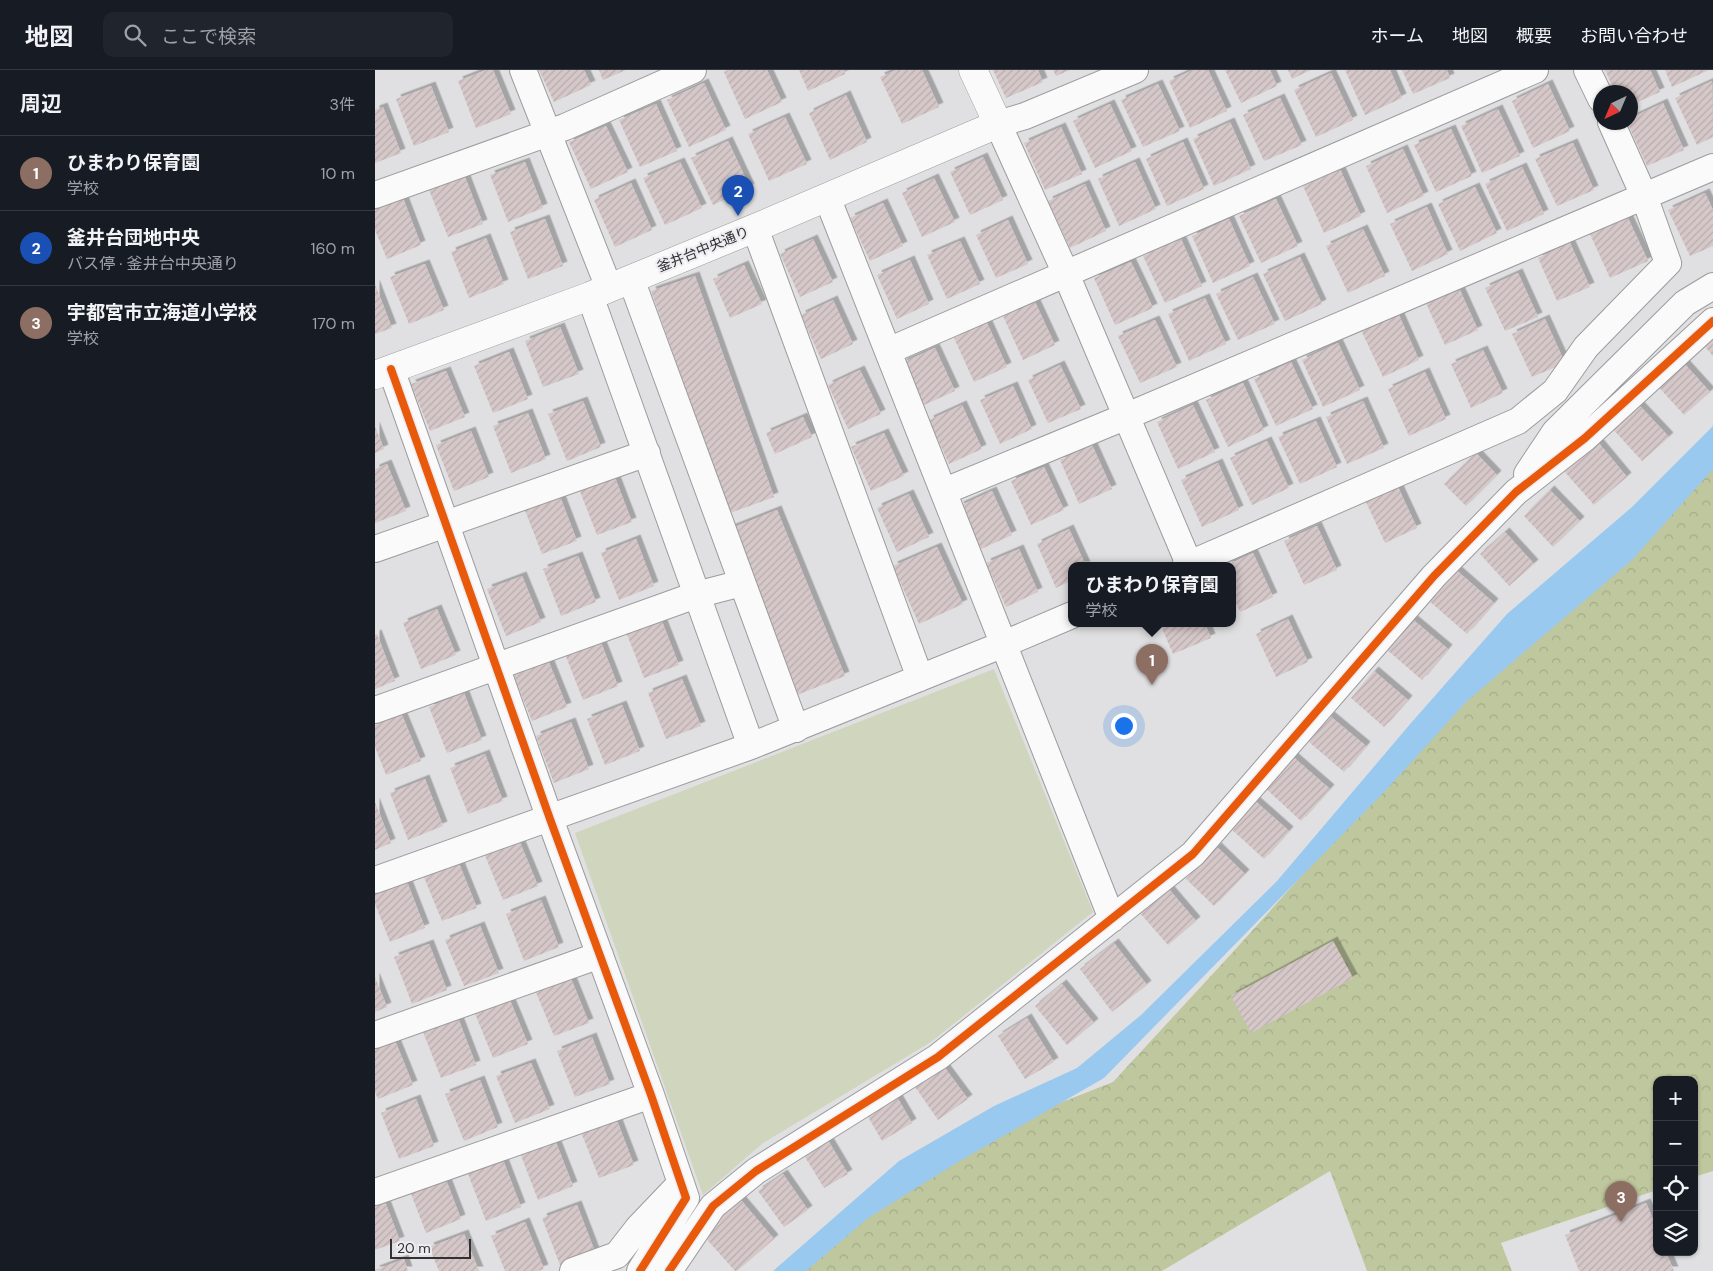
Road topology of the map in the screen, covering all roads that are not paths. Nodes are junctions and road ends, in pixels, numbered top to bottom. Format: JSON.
{"nodes":[{"id":1,"x":523,"y":70,"type":"edge"},
{"id":2,"x":693,"y":70,"type":"edge"},
{"id":3,"x":973,"y":70,"type":"edge"},
{"id":4,"x":1135,"y":70,"type":"edge"},
{"id":5,"x":1535,"y":70,"type":"edge"},
{"id":6,"x":1587,"y":70,"type":"edge"},
{"id":7,"x":1594,"y":85,"type":"edge"},
{"id":8,"x":998,"y":124,"type":"junction"},
{"id":9,"x":1615,"y":130,"type":"edge"},
{"id":10,"x":548,"y":133,"type":"junction"},
{"id":11,"x":1713,"y":167,"type":"edge"},
{"id":12,"x":375,"y":195,"type":"edge"},
{"id":13,"x":1644,"y":196,"type":"junction"},
{"id":14,"x":827,"y":197,"type":"junction"},
{"id":15,"x":755,"y":228,"type":"junction"},
{"id":16,"x":1668,"y":263,"type":"junction"},
{"id":17,"x":1066,"y":274,"type":"junction"},
{"id":18,"x":1713,"y":286,"type":"edge"},
{"id":19,"x":610,"y":288,"type":"junction"},
{"id":20,"x":1685,"y":302,"type":"junction"},
{"id":21,"x":1713,"y":321,"type":"edge"},
{"id":22,"x":889,"y":351,"type":"junction"},
{"id":23,"x":383,"y":372,"type":"edge"},
{"id":24,"x":1127,"y":416,"type":"junction"},
{"id":25,"x":647,"y":453,"type":"junction"},
{"id":26,"x":945,"y":492,"type":"junction"},
{"id":27,"x":1516,"y":492,"type":"junction"},
{"id":28,"x":446,"y":524,"type":"junction"},
{"id":29,"x":375,"y":549,"type":"edge"},
{"id":30,"x":1186,"y":562,"type":"edge"},
{"id":31,"x":1194,"y":562,"type":"edge"},
{"id":32,"x":743,"y":583,"type":"junction"},
{"id":33,"x":697,"y":595,"type":"junction"},
{"id":34,"x":1068,"y":617,"type":"edge"},
{"id":35,"x":1004,"y":644,"type":"junction"},
{"id":36,"x":496,"y":666,"type":"junction"},
{"id":37,"x":920,"y":678,"type":"junction"},
{"id":38,"x":375,"y":710,"type":"edge"},
{"id":39,"x":795,"y":728,"type":"junction"},
{"id":40,"x":751,"y":746,"type":"junction"},
{"id":41,"x":550,"y":819,"type":"junction"},
{"id":42,"x":375,"y":880,"type":"edge"},
{"id":43,"x":1112,"y":919,"type":"junction"},
{"id":44,"x":600,"y":955,"type":"junction"},
{"id":45,"x":375,"y":1035,"type":"edge"},
{"id":46,"x":651,"y":1095,"type":"junction"},
{"id":47,"x":681,"y":1184,"type":"junction"},
{"id":48,"x":375,"y":1192,"type":"edge"},
{"id":49,"x":573,"y":1271,"type":"edge"},
{"id":50,"x":640,"y":1271,"type":"edge"},
{"id":51,"x":669,"y":1271,"type":"edge"}],
"edges":[{"from":1,"to":10,"type":"street"},
{"from":2,"to":10,"type":"street"},
{"from":3,"to":8,"type":"street"},
{"from":4,"to":8,"type":"street"},
{"from":5,"to":17,"type":"street"},
{"from":6,"to":7,"type":"street"},
{"from":8,"to":14,"type":"street","name":"釜井台中央通り"},
{"from":8,"to":17,"type":"street"},
{"from":9,"to":13,"type":"street"},
{"from":10,"to":12,"type":"street"},
{"from":10,"to":19,"type":"street"},
{"from":11,"to":13,"type":"street"},
{"from":13,"to":16,"type":"street"},
{"from":13,"to":24,"type":"street"},
{"from":14,"to":15,"type":"street","name":"釜井台中央通り"},
{"from":14,"to":22,"type":"street"},
{"from":15,"to":19,"type":"street","name":"釜井台中央通り"},
{"from":15,"to":37,"type":"street"},
{"from":16,"to":20,"type":"street"},
{"from":16,"to":31,"type":"street"},
{"from":17,"to":22,"type":"street"},
{"from":17,"to":24,"type":"street"},
{"from":18,"to":20,"type":"street"},
{"from":19,"to":23,"type":"street","name":"釜井台中央通り"},
{"from":19,"to":25,"type":"street"},
{"from":19,"to":32,"type":"street"},
{"from":20,"to":27,"type":"street"},
{"from":21,"to":27,"type":"street"},
{"from":22,"to":26,"type":"street"},
{"from":23,"to":28,"type":"street"},
{"from":24,"to":26,"type":"street"},
{"from":24,"to":30,"type":"street"},
{"from":25,"to":28,"type":"street"},
{"from":25,"to":33,"type":"street"},
{"from":26,"to":35,"type":"street"},
{"from":27,"to":43,"type":"street"},
{"from":28,"to":29,"type":"street"},
{"from":28,"to":36,"type":"street"},
{"from":32,"to":33,"type":"street"},
{"from":32,"to":39,"type":"street"},
{"from":33,"to":36,"type":"street"},
{"from":33,"to":40,"type":"street"},
{"from":34,"to":35,"type":"street"},
{"from":35,"to":37,"type":"street"},
{"from":35,"to":43,"type":"street"},
{"from":36,"to":38,"type":"street"},
{"from":36,"to":41,"type":"street"},
{"from":37,"to":39,"type":"street"},
{"from":39,"to":40,"type":"street"},
{"from":40,"to":41,"type":"street"},
{"from":41,"to":42,"type":"street"},
{"from":41,"to":44,"type":"street"},
{"from":43,"to":51,"type":"street"},
{"from":44,"to":45,"type":"street"},
{"from":44,"to":46,"type":"street"},
{"from":46,"to":47,"type":"street"},
{"from":46,"to":48,"type":"street"},
{"from":47,"to":49,"type":"street"},
{"from":47,"to":50,"type":"street"}]}
